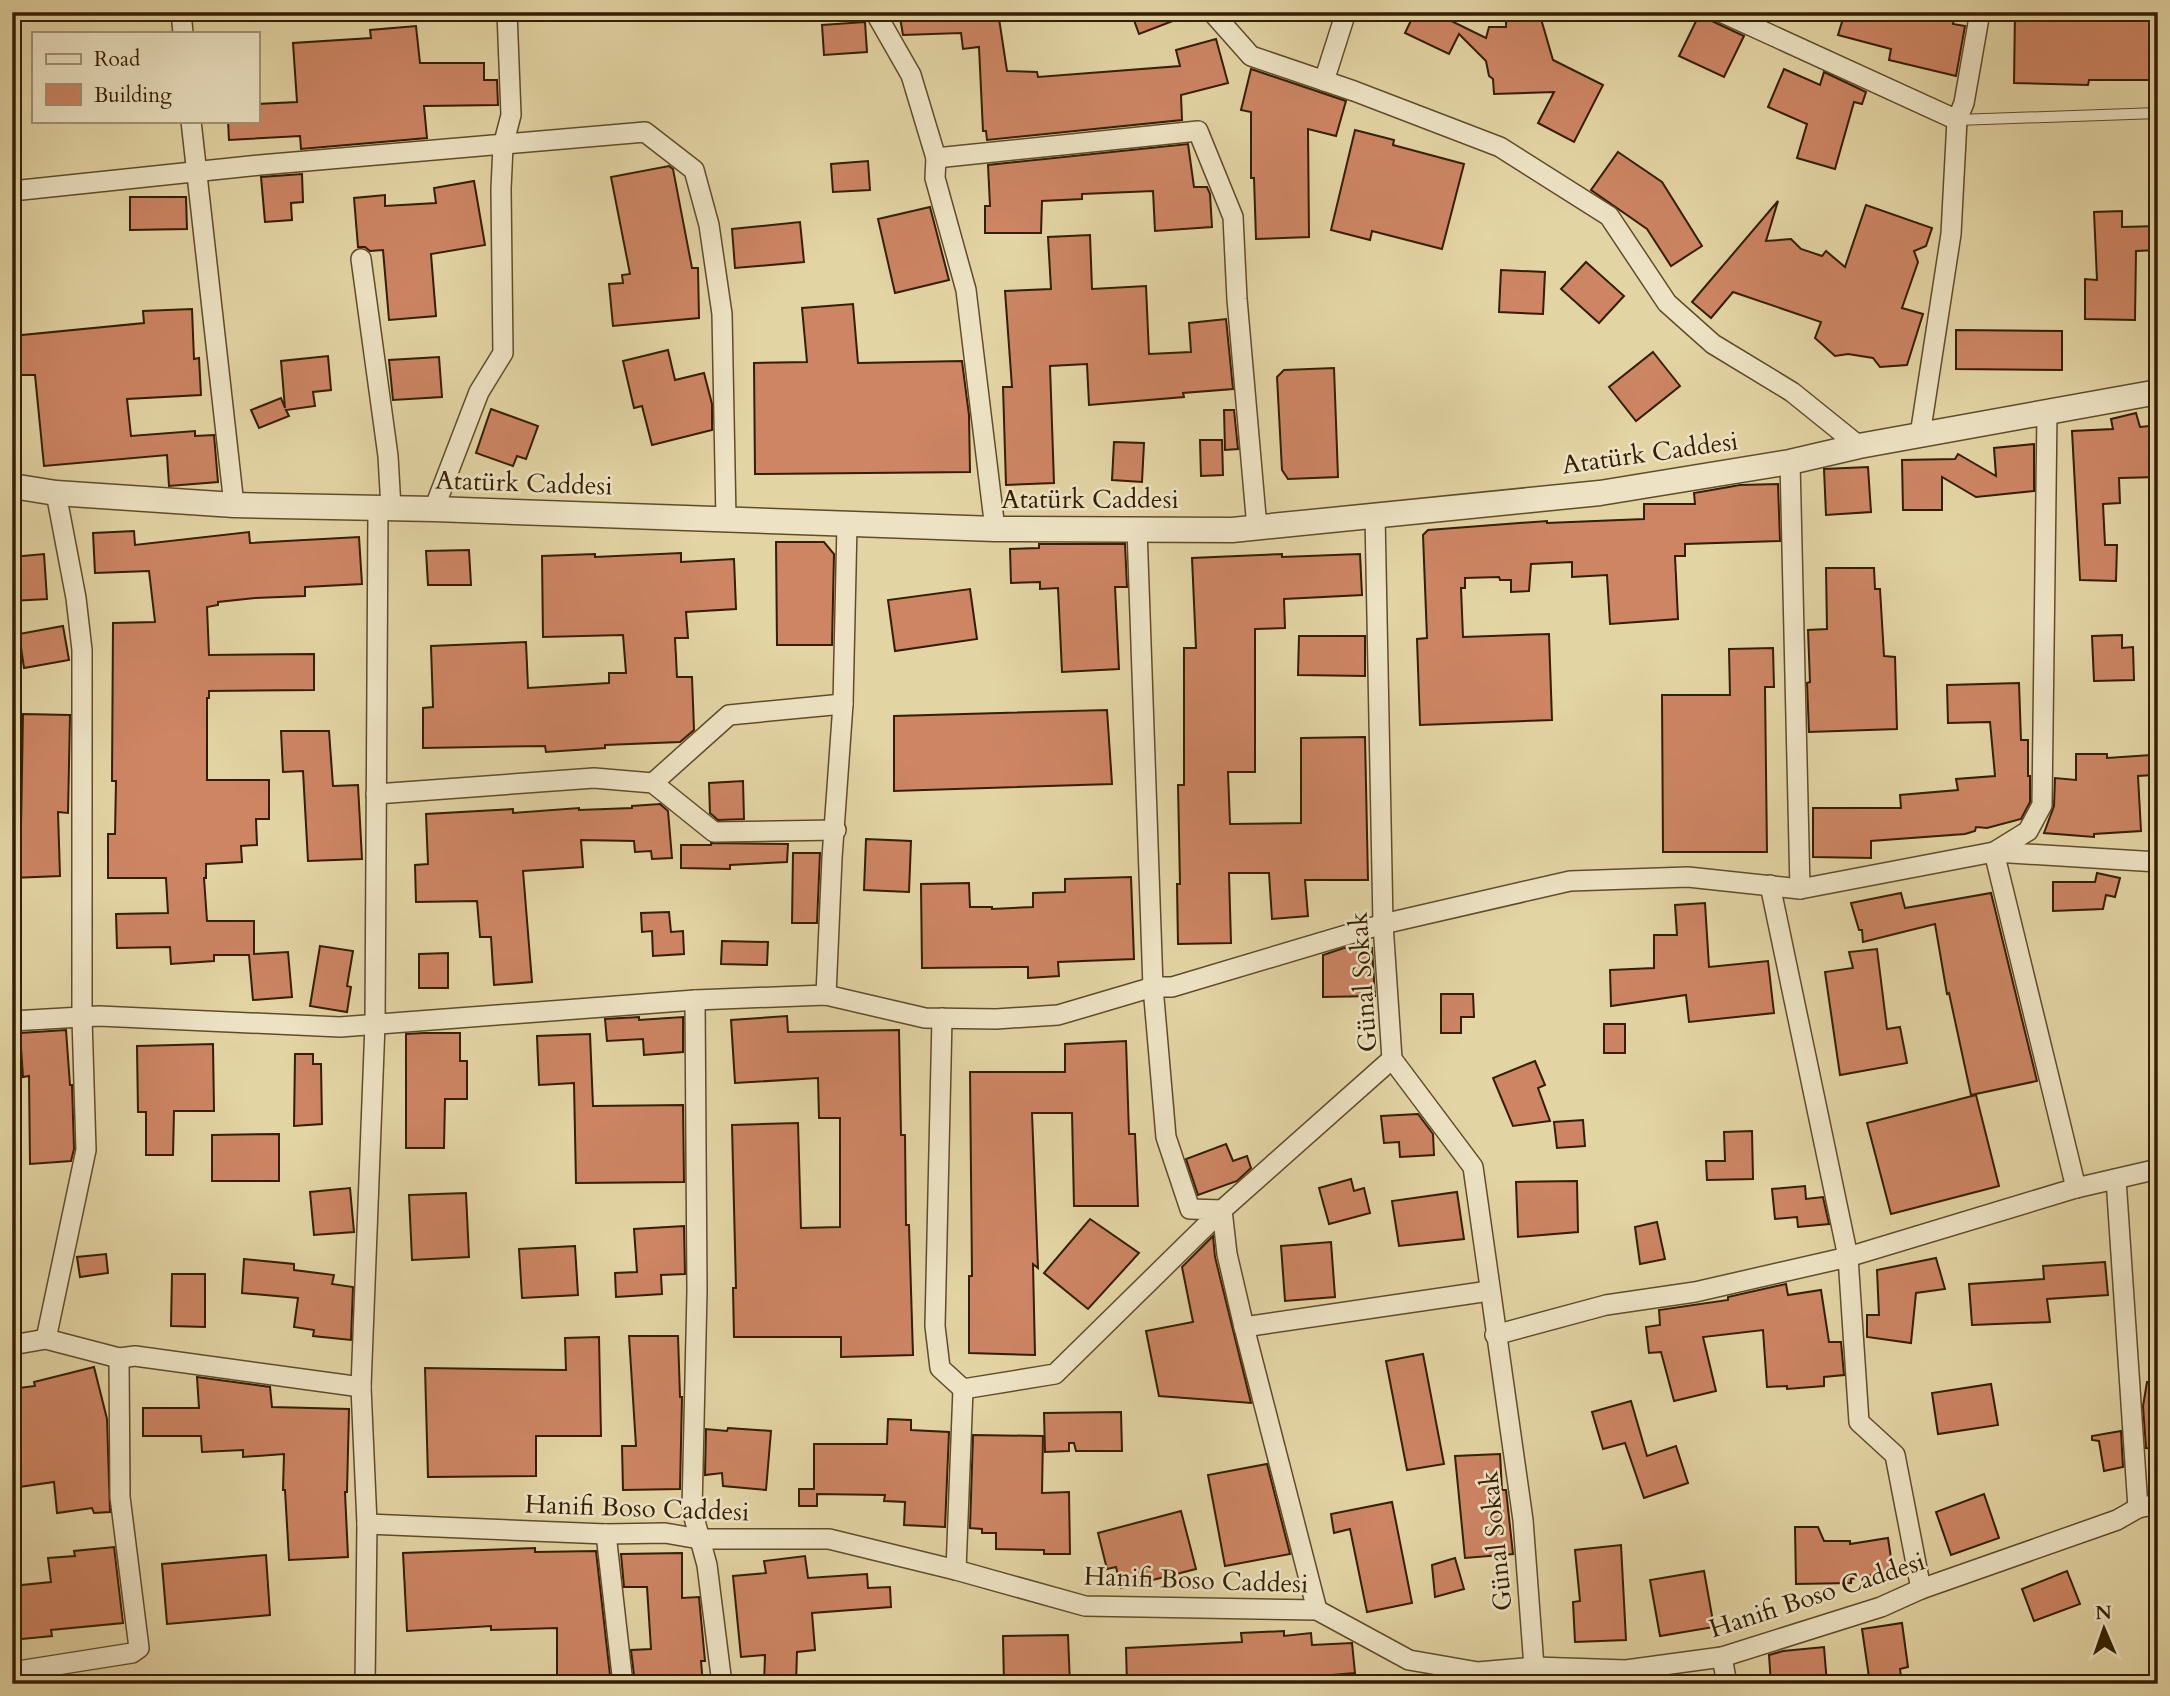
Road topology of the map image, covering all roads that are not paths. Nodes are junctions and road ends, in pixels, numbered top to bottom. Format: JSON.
{"nodes":[{"id":1,"x":181,"y":12,"type":"edge"},
{"id":2,"x":507,"y":12,"type":"edge"},
{"id":3,"x":875,"y":12,"type":"edge"},
{"id":4,"x":1212,"y":12,"type":"edge"},
{"id":5,"x":1346,"y":12,"type":"edge"},
{"id":6,"x":1721,"y":12,"type":"edge"},
{"id":7,"x":1980,"y":12,"type":"edge"},
{"id":8,"x":183,"y":32,"type":"edge"},
{"id":9,"x":1324,"y":81,"type":"junction"},
{"id":10,"x":2158,"y":113,"type":"edge"},
{"id":11,"x":1957,"y":120,"type":"junction"},
{"id":12,"x":191,"y":122,"type":"edge"},
{"id":13,"x":503,"y":146,"type":"junction"},
{"id":14,"x":936,"y":158,"type":"junction"},
{"id":15,"x":196,"y":171,"type":"junction"},
{"id":16,"x":12,"y":191,"type":"edge"},
{"id":17,"x":361,"y":259,"type":"dead end"},
{"id":18,"x":2158,"y":392,"type":"edge"},
{"id":19,"x":2047,"y":412,"type":"junction"},
{"id":20,"x":1920,"y":435,"type":"junction"},
{"id":21,"x":1859,"y":446,"type":"junction"},
{"id":22,"x":1790,"y":462,"type":"junction"},
{"id":23,"x":12,"y":486,"type":"edge"},
{"id":24,"x":56,"y":493,"type":"junction"},
{"id":25,"x":234,"y":505,"type":"junction"},
{"id":26,"x":385,"y":509,"type":"junction"},
{"id":27,"x":434,"y":509,"type":"junction"},
{"id":28,"x":1375,"y":515,"type":"junction"},
{"id":29,"x":726,"y":519,"type":"junction"},
{"id":30,"x":847,"y":524,"type":"junction"},
{"id":31,"x":1257,"y":527,"type":"junction"},
{"id":32,"x":995,"y":529,"type":"junction"},
{"id":33,"x":1138,"y":529,"type":"junction"},
{"id":34,"x":843,"y":704,"type":"junction"},
{"id":35,"x":653,"y":783,"type":"junction"},
{"id":36,"x":376,"y":794,"type":"junction"},
{"id":37,"x":836,"y":830,"type":"junction"},
{"id":38,"x":1994,"y":852,"type":"junction"},
{"id":39,"x":2158,"y":862,"type":"edge"},
{"id":40,"x":1770,"y":885,"type":"junction"},
{"id":41,"x":1800,"y":889,"type":"junction"},
{"id":42,"x":1383,"y":924,"type":"junction"},
{"id":43,"x":1153,"y":987,"type":"junction"},
{"id":44,"x":826,"y":995,"type":"junction"},
{"id":45,"x":695,"y":1000,"type":"junction"},
{"id":46,"x":82,"y":1018,"type":"junction"},
{"id":47,"x":942,"y":1018,"type":"junction"},
{"id":48,"x":12,"y":1021,"type":"edge"},
{"id":49,"x":375,"y":1024,"type":"junction"},
{"id":50,"x":1392,"y":1059,"type":"junction"},
{"id":51,"x":2158,"y":1169,"type":"edge"},
{"id":52,"x":2116,"y":1179,"type":"junction"},
{"id":53,"x":2076,"y":1188,"type":"junction"},
{"id":54,"x":1222,"y":1210,"type":"junction"},
{"id":55,"x":1848,"y":1257,"type":"junction"},
{"id":56,"x":1489,"y":1290,"type":"junction"},
{"id":57,"x":1244,"y":1327,"type":"junction"},
{"id":58,"x":1496,"y":1335,"type":"junction"},
{"id":59,"x":46,"y":1339,"type":"junction"},
{"id":60,"x":12,"y":1345,"type":"edge"},
{"id":61,"x":119,"y":1358,"type":"junction"},
{"id":62,"x":361,"y":1387,"type":"junction"},
{"id":63,"x":964,"y":1389,"type":"junction"},
{"id":64,"x":2148,"y":1506,"type":"edge"},
{"id":65,"x":367,"y":1524,"type":"junction"},
{"id":66,"x":606,"y":1534,"type":"junction"},
{"id":67,"x":699,"y":1539,"type":"junction"},
{"id":68,"x":956,"y":1570,"type":"junction"},
{"id":69,"x":1922,"y":1589,"type":"junction"},
{"id":70,"x":1317,"y":1610,"type":"junction"},
{"id":71,"x":1722,"y":1657,"type":"junction"},
{"id":72,"x":1534,"y":1667,"type":"junction"},
{"id":73,"x":12,"y":1672,"type":"edge"},
{"id":74,"x":365,"y":1684,"type":"edge"},
{"id":75,"x":623,"y":1684,"type":"edge"},
{"id":76,"x":722,"y":1684,"type":"edge"},
{"id":77,"x":1727,"y":1684,"type":"edge"}],
"edges":[{"from":1,"to":8,"type":"street"},
{"from":2,"to":13,"type":"street"},
{"from":3,"to":14,"type":"street"},
{"from":4,"to":9,"type":"street"},
{"from":5,"to":9,"type":"street"},
{"from":6,"to":11,"type":"street"},
{"from":7,"to":11,"type":"street"},
{"from":9,"to":21,"type":"street"},
{"from":10,"to":11,"type":"lane"},
{"from":11,"to":20,"type":"street"},
{"from":12,"to":15,"type":"street"},
{"from":13,"to":15,"type":"street"},
{"from":13,"to":27,"type":"street"},
{"from":13,"to":29,"type":"street"},
{"from":14,"to":31,"type":"street"},
{"from":14,"to":32,"type":"street"},
{"from":15,"to":16,"type":"street"},
{"from":15,"to":25,"type":"street"},
{"from":17,"to":26,"type":"street"},
{"from":18,"to":19,"type":"street","name":"Atatürk Caddesi"},
{"from":19,"to":20,"type":"street","name":"Atatürk Caddesi"},
{"from":19,"to":38,"type":"street"},
{"from":20,"to":21,"type":"street","name":"Atatürk Caddesi"},
{"from":21,"to":22,"type":"street","name":"Atatürk Caddesi"},
{"from":22,"to":28,"type":"street","name":"Atatürk Caddesi"},
{"from":22,"to":41,"type":"street"},
{"from":23,"to":24,"type":"street","name":"Atatürk Caddesi"},
{"from":24,"to":25,"type":"street","name":"Atatürk Caddesi"},
{"from":24,"to":46,"type":"street"},
{"from":25,"to":26,"type":"street","name":"Atatürk Caddesi"},
{"from":26,"to":27,"type":"street","name":"Atatürk Caddesi"},
{"from":26,"to":36,"type":"street"},
{"from":27,"to":29,"type":"street","name":"Atatürk Caddesi"},
{"from":28,"to":31,"type":"street","name":"Atatürk Caddesi"},
{"from":28,"to":42,"type":"street","name":"Günal Sokak"},
{"from":29,"to":30,"type":"street","name":"Atatürk Caddesi"},
{"from":30,"to":32,"type":"street","name":"Atatürk Caddesi"},
{"from":30,"to":34,"type":"street"},
{"from":31,"to":33,"type":"street","name":"Atatürk Caddesi"},
{"from":32,"to":33,"type":"street","name":"Atatürk Caddesi"},
{"from":33,"to":43,"type":"street"},
{"from":34,"to":35,"type":"street"},
{"from":34,"to":37,"type":"street"},
{"from":35,"to":36,"type":"street"},
{"from":35,"to":37,"type":"street"},
{"from":36,"to":49,"type":"street"},
{"from":37,"to":44,"type":"street"},
{"from":38,"to":39,"type":"street"},
{"from":38,"to":41,"type":"street"},
{"from":38,"to":53,"type":"street"},
{"from":40,"to":41,"type":"street"},
{"from":40,"to":42,"type":"street"},
{"from":40,"to":55,"type":"street"},
{"from":42,"to":43,"type":"street"},
{"from":42,"to":50,"type":"street","name":"Günal Sokak"},
{"from":43,"to":47,"type":"street"},
{"from":43,"to":54,"type":"street"},
{"from":44,"to":45,"type":"street"},
{"from":44,"to":47,"type":"street"},
{"from":45,"to":49,"type":"street"},
{"from":45,"to":67,"type":"street"},
{"from":46,"to":48,"type":"street"},
{"from":46,"to":49,"type":"street"},
{"from":46,"to":59,"type":"street"},
{"from":47,"to":63,"type":"street"},
{"from":49,"to":62,"type":"street"},
{"from":50,"to":54,"type":"street"},
{"from":50,"to":56,"type":"street","name":"Günal Sokak"},
{"from":51,"to":52,"type":"street"},
{"from":52,"to":53,"type":"street"},
{"from":52,"to":64,"type":"street"},
{"from":53,"to":55,"type":"street"},
{"from":54,"to":57,"type":"street"},
{"from":54,"to":63,"type":"street"},
{"from":55,"to":58,"type":"street"},
{"from":55,"to":69,"type":"street"},
{"from":56,"to":57,"type":"street"},
{"from":56,"to":58,"type":"street","name":"Günal Sokak"},
{"from":57,"to":70,"type":"street"},
{"from":58,"to":72,"type":"street","name":"Günal Sokak"},
{"from":59,"to":60,"type":"street"},
{"from":59,"to":61,"type":"street"},
{"from":61,"to":62,"type":"street"},
{"from":61,"to":73,"type":"street"},
{"from":62,"to":65,"type":"street"},
{"from":63,"to":68,"type":"street"},
{"from":64,"to":69,"type":"street","name":"Hanifi Boso Caddesi"},
{"from":65,"to":66,"type":"street","name":"Hanifi Boso Caddesi"},
{"from":65,"to":74,"type":"street"},
{"from":66,"to":67,"type":"street","name":"Hanifi Boso Caddesi"},
{"from":66,"to":75,"type":"street"},
{"from":67,"to":68,"type":"street","name":"Hanifi Boso Caddesi"},
{"from":67,"to":76,"type":"street"},
{"from":68,"to":70,"type":"street","name":"Hanifi Boso Caddesi"},
{"from":69,"to":71,"type":"street","name":"Hanifi Boso Caddesi"},
{"from":70,"to":72,"type":"street","name":"Hanifi Boso Caddesi"},
{"from":71,"to":72,"type":"street","name":"Hanifi Boso Caddesi"},
{"from":71,"to":77,"type":"street"}]}
